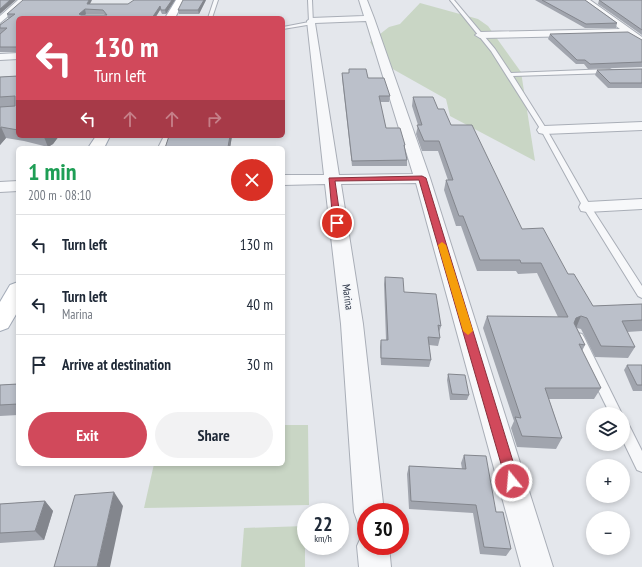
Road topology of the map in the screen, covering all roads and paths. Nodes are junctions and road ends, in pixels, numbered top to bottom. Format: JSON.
{"nodes":[{"id":1,"x":23,"y":0,"type":"edge"},
{"id":2,"x":180,"y":0,"type":"edge"},
{"id":3,"x":216,"y":0,"type":"edge"},
{"id":4,"x":310,"y":0,"type":"edge"},
{"id":5,"x":363,"y":0,"type":"edge"},
{"id":6,"x":452,"y":0,"type":"edge"},
{"id":7,"x":585,"y":0,"type":"edge"},
{"id":8,"x":599,"y":0,"type":"edge"},
{"id":9,"x":171,"y":16,"type":"edge"},
{"id":10,"x":211,"y":16,"type":"edge"},
{"id":11,"x":370,"y":18,"type":"junction"},
{"id":12,"x":12,"y":20,"type":"edge"},
{"id":13,"x":311,"y":22,"type":"junction"},
{"id":14,"x":285,"y":28,"type":"edge"},
{"id":15,"x":629,"y":32,"type":"junction"},
{"id":16,"x":480,"y":35,"type":"junction"},
{"id":17,"x":642,"y":41,"type":"edge"},
{"id":18,"x":16,"y":56,"type":"edge"},
{"id":19,"x":0,"y":57,"type":"edge"},
{"id":20,"x":618,"y":71,"type":"edge"},
{"id":21,"x":508,"y":75,"type":"junction"},
{"id":22,"x":642,"y":126,"type":"edge"},
{"id":23,"x":544,"y":130,"type":"junction"},
{"id":24,"x":422,"y":178,"type":"junction"},
{"id":25,"x":331,"y":179,"type":"junction"},
{"id":26,"x":285,"y":180,"type":"edge"},
{"id":27,"x":16,"y":186,"type":"edge"},
{"id":28,"x":0,"y":187,"type":"edge"},
{"id":29,"x":642,"y":204,"type":"edge"},
{"id":30,"x":587,"y":207,"type":"junction"},
{"id":31,"x":16,"y":294,"type":"edge"},
{"id":32,"x":642,"y":294,"type":"edge"},
{"id":33,"x":1,"y":320,"type":"edge"},
{"id":34,"x":576,"y":333,"type":"edge"},
{"id":35,"x":613,"y":407,"type":"edge"},
{"id":36,"x":630,"y":442,"type":"edge"},
{"id":37,"x":642,"y":465,"type":"edge"},
{"id":38,"x":368,"y":503,"type":"edge"},
{"id":39,"x":374,"y":555,"type":"edge"},
{"id":40,"x":375,"y":567,"type":"edge"},
{"id":41,"x":537,"y":567,"type":"edge"}],
"edges":[{"from":1,"to":12,"type":"street"},
{"from":2,"to":9,"type":"main road"},
{"from":3,"to":10,"type":"lane"},
{"from":4,"to":13,"type":"lane"},
{"from":5,"to":11,"type":"street"},
{"from":6,"to":16,"type":"lane"},
{"from":7,"to":8,"type":"street"},
{"from":7,"to":15,"type":"street"},
{"from":11,"to":13,"type":"street"},
{"from":11,"to":24,"type":"street"},
{"from":13,"to":14,"type":"lane"},
{"from":13,"to":25,"type":"street","name":"Marina"},
{"from":15,"to":16,"type":"street"},
{"from":15,"to":17,"type":"street"},
{"from":16,"to":21,"type":"lane"},
{"from":18,"to":19,"type":"street"},
{"from":20,"to":21,"type":"lane"},
{"from":21,"to":23,"type":"lane"},
{"from":22,"to":23,"type":"street"},
{"from":23,"to":30,"type":"lane"},
{"from":24,"to":25,"type":"street"},
{"from":24,"to":41,"type":"street"},
{"from":25,"to":26,"type":"street"},
{"from":25,"to":38,"type":"street","name":"Marina"},
{"from":27,"to":28,"type":"street"},
{"from":29,"to":30,"type":"street"},
{"from":30,"to":32,"type":"lane"},
{"from":31,"to":33,"type":"main road"},
{"from":34,"to":35,"type":"lane"},
{"from":36,"to":37,"type":"lane"},
{"from":39,"to":40,"type":"street"}]}
